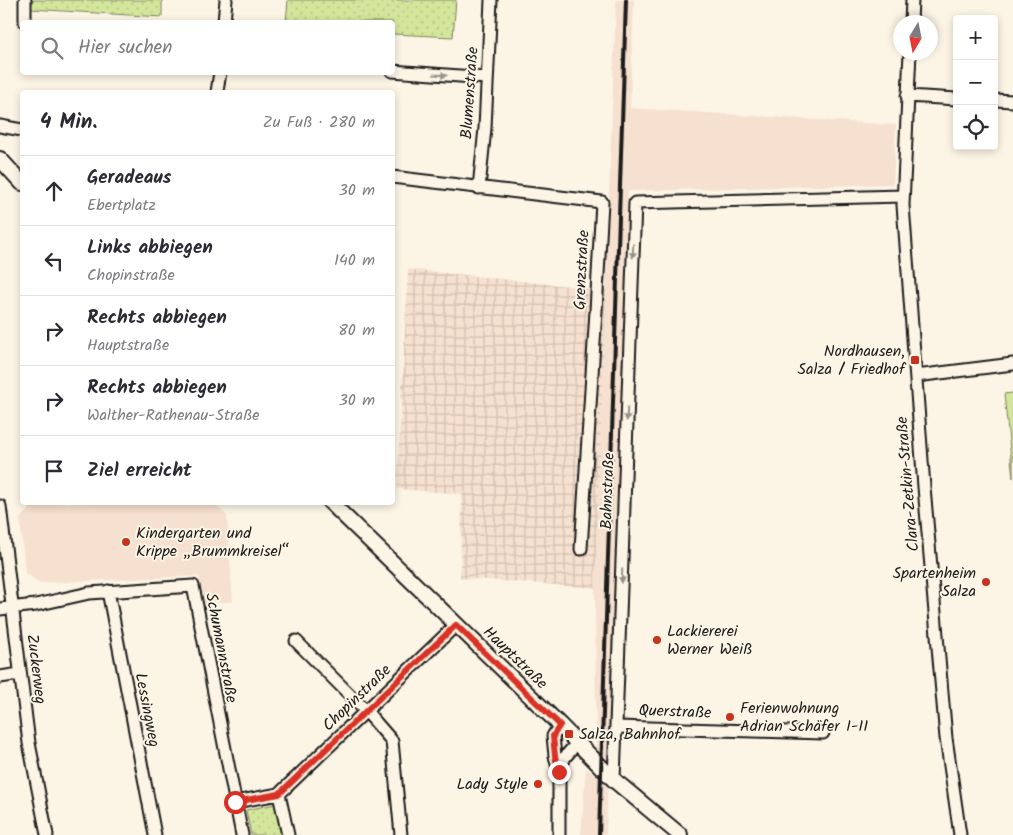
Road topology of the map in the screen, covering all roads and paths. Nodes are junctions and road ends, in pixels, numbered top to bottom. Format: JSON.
{"nodes":[{"id":1,"x":25,"y":0,"type":"edge"},
{"id":2,"x":226,"y":0,"type":"edge"},
{"id":3,"x":492,"y":0,"type":"edge"},
{"id":4,"x":912,"y":0,"type":"edge"},
{"id":5,"x":911,"y":15,"type":"edge"},
{"id":6,"x":24,"y":20,"type":"edge"},
{"id":7,"x":224,"y":20,"type":"edge"},
{"id":8,"x":909,"y":60,"type":"edge"},
{"id":9,"x":395,"y":72,"type":"edge"},
{"id":10,"x":220,"y":75,"type":"edge"},
{"id":11,"x":487,"y":78,"type":"junction"},
{"id":12,"x":217,"y":90,"type":"edge"},
{"id":13,"x":907,"y":96,"type":"junction"},
{"id":14,"x":953,"y":99,"type":"edge"},
{"id":15,"x":998,"y":100,"type":"edge"},
{"id":16,"x":1013,"y":101,"type":"edge"},
{"id":17,"x":0,"y":126,"type":"edge"},
{"id":18,"x":20,"y":130,"type":"edge"},
{"id":19,"x":0,"y":159,"type":"edge"},
{"id":20,"x":395,"y":177,"type":"edge"},
{"id":21,"x":20,"y":181,"type":"edge"},
{"id":22,"x":479,"y":188,"type":"junction"},
{"id":23,"x":903,"y":196,"type":"junction"},
{"id":24,"x":1013,"y":364,"type":"edge"},
{"id":25,"x":916,"y":376,"type":"junction"},
{"id":26,"x":333,"y":505,"type":"edge"},
{"id":27,"x":0,"y":506,"type":"edge"},
{"id":28,"x":581,"y":549,"type":"dead end"},
{"id":29,"x":108,"y":591,"type":"junction"},
{"id":30,"x":12,"y":608,"type":"junction"},
{"id":31,"x":0,"y":609,"type":"edge"},
{"id":32,"x":456,"y":625,"type":"junction"},
{"id":33,"x":296,"y":641,"type":"dead end"},
{"id":34,"x":20,"y":674,"type":"junction"},
{"id":35,"x":0,"y":677,"type":"edge"},
{"id":36,"x":366,"y":711,"type":"junction"},
{"id":37,"x":560,"y":725,"type":"junction"},
{"id":38,"x":616,"y":726,"type":"junction"},
{"id":39,"x":823,"y":733,"type":"dead end"},
{"id":40,"x":577,"y":743,"type":"junction"},
{"id":41,"x":559,"y":772,"type":"junction"},
{"id":42,"x":614,"y":780,"type":"junction"},
{"id":43,"x":279,"y":794,"type":"junction"},
{"id":44,"x":235,"y":802,"type":"junction"},
{"id":45,"x":47,"y":835,"type":"edge"},
{"id":46,"x":155,"y":835,"type":"edge"},
{"id":47,"x":242,"y":835,"type":"edge"},
{"id":48,"x":288,"y":835,"type":"edge"},
{"id":49,"x":401,"y":835,"type":"edge"},
{"id":50,"x":559,"y":835,"type":"edge"},
{"id":51,"x":680,"y":835,"type":"edge"},
{"id":52,"x":960,"y":835,"type":"edge"}],
"edges":[{"from":1,"to":6,"type":"street"},
{"from":2,"to":7,"type":"street"},
{"from":3,"to":11,"type":"street","name":"Blumenstraße"},
{"from":4,"to":5,"type":"street"},
{"from":8,"to":13,"type":"street","name":"Clara-Zetkin-Straße"},
{"from":9,"to":11,"type":"street","one_way":true},
{"from":10,"to":12,"type":"street"},
{"from":11,"to":22,"type":"street","name":"Blumenstraße"},
{"from":13,"to":14,"type":"street"},
{"from":13,"to":23,"type":"street","name":"Clara-Zetkin-Straße"},
{"from":15,"to":16,"type":"street"},
{"from":17,"to":18,"type":"street"},
{"from":19,"to":21,"type":"street"},
{"from":20,"to":22,"type":"street","name":"Grenzstraße"},
{"from":22,"to":28,"type":"street","name":"Grenzstraße"},
{"from":23,"to":25,"type":"street","name":"Clara-Zetkin-Straße"},
{"from":23,"to":38,"type":"street","name":"Bahnstraße","one_way":true},
{"from":24,"to":25,"type":"street"},
{"from":25,"to":52,"type":"street","name":"Clara-Zetkin-Straße"},
{"from":26,"to":32,"type":"street","name":"Hauptstraße"},
{"from":27,"to":30,"type":"street","name":"Zuckerweg"},
{"from":29,"to":30,"type":"street","name":"Schumannstraße"},
{"from":29,"to":44,"type":"street","name":"Schumannstraße"},
{"from":29,"to":46,"type":"street","name":"Lessingweg"},
{"from":30,"to":31,"type":"street","name":"Schumannstraße"},
{"from":30,"to":34,"type":"street","name":"Zuckerweg"},
{"from":32,"to":36,"type":"street","name":"Chopinstraße"},
{"from":32,"to":37,"type":"street","name":"Hauptstraße"},
{"from":33,"to":36,"type":"street"},
{"from":34,"to":35,"type":"street"},
{"from":34,"to":45,"type":"street","name":"Zuckerweg"},
{"from":36,"to":43,"type":"street","name":"Chopinstraße"},
{"from":36,"to":49,"type":"street"},
{"from":37,"to":40,"type":"street","name":"Hauptstraße"},
{"from":37,"to":41,"type":"street"},
{"from":38,"to":39,"type":"street","name":"Querstraße"},
{"from":38,"to":42,"type":"street","name":"Bahnstraße"},
{"from":40,"to":41,"type":"street"},
{"from":40,"to":42,"type":"street","name":"Hauptstraße"},
{"from":41,"to":50,"type":"street"},
{"from":42,"to":51,"type":"street","name":"Hauptstraße"},
{"from":43,"to":44,"type":"street"},
{"from":43,"to":48,"type":"street"},
{"from":44,"to":47,"type":"street","name":"Schumannstraße"}]}
